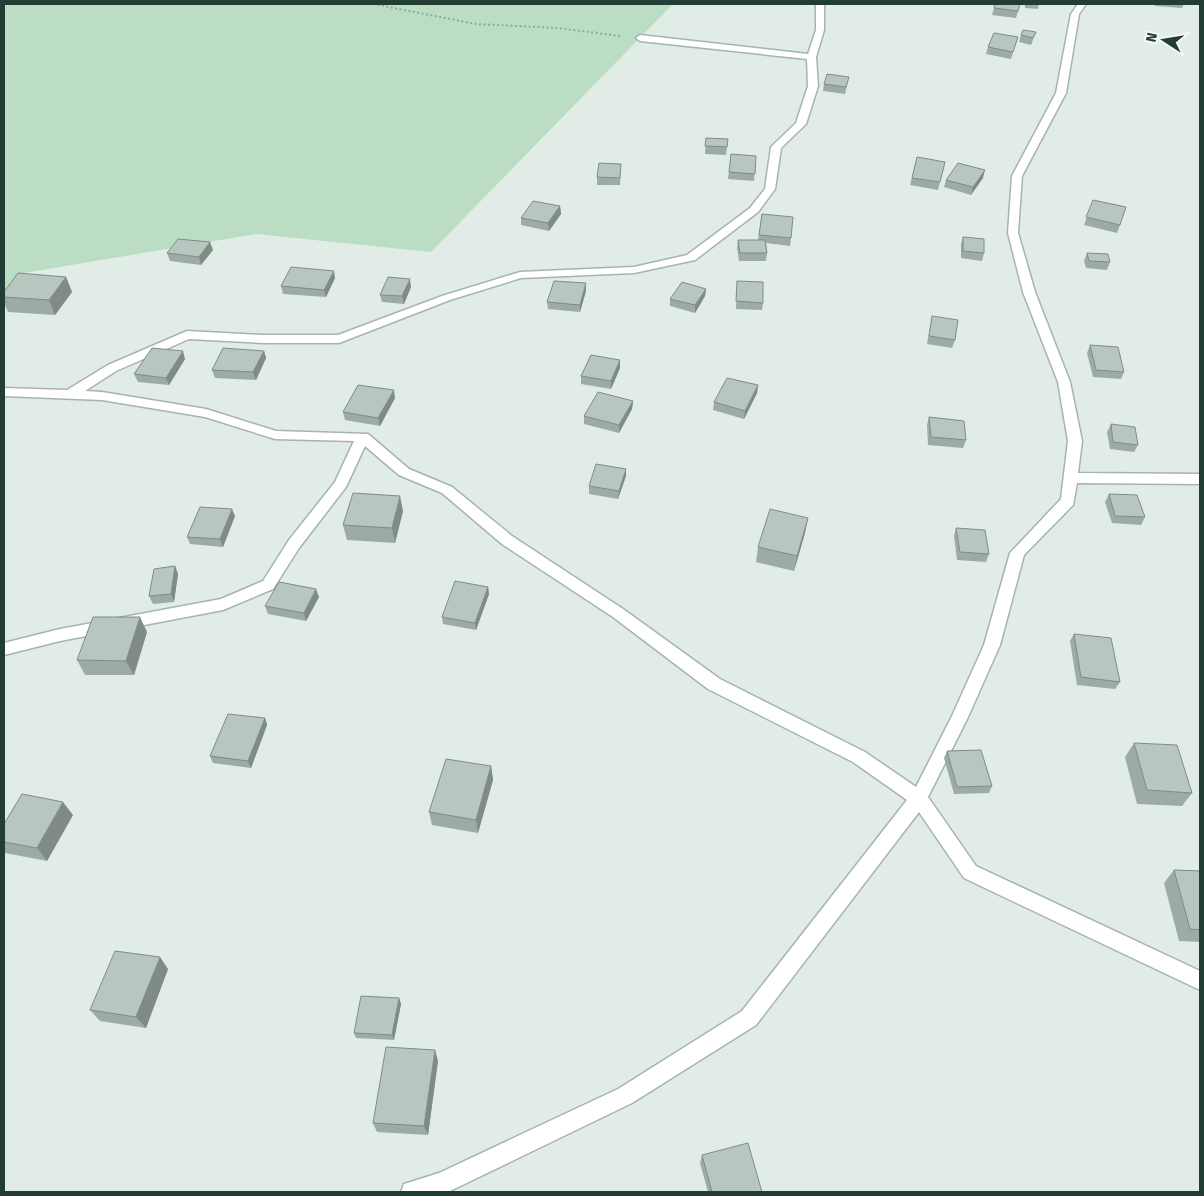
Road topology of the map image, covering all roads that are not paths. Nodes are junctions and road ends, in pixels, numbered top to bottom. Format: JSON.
{"nodes":[{"id":1,"x":820,"y":4,"type":"edge"},
{"id":2,"x":1082,"y":4,"type":"edge"},
{"id":3,"x":640,"y":38,"type":"road end"},
{"id":4,"x":811,"y":57,"type":"junction"},
{"id":5,"x":4,"y":392,"type":"edge"},
{"id":6,"x":71,"y":394,"type":"junction"},
{"id":7,"x":363,"y":437,"type":"junction"},
{"id":8,"x":1071,"y":478,"type":"junction"},
{"id":9,"x":1200,"y":479,"type":"edge"},
{"id":10,"x":4,"y":649,"type":"edge"},
{"id":11,"x":919,"y":798,"type":"junction"},
{"id":12,"x":1200,"y":981,"type":"edge"},
{"id":13,"x":412,"y":1192,"type":"edge"}],
"edges":[{"from":1,"to":4,"type":"street"},
{"from":2,"to":8,"type":"street"},
{"from":3,"to":4,"type":"street"},
{"from":4,"to":6,"type":"street"},
{"from":5,"to":6,"type":"street"},
{"from":6,"to":7,"type":"street"},
{"from":7,"to":10,"type":"street"},
{"from":7,"to":11,"type":"street"},
{"from":8,"to":9,"type":"street"},
{"from":8,"to":11,"type":"street"},
{"from":11,"to":12,"type":"street"},
{"from":11,"to":13,"type":"street"}]}
